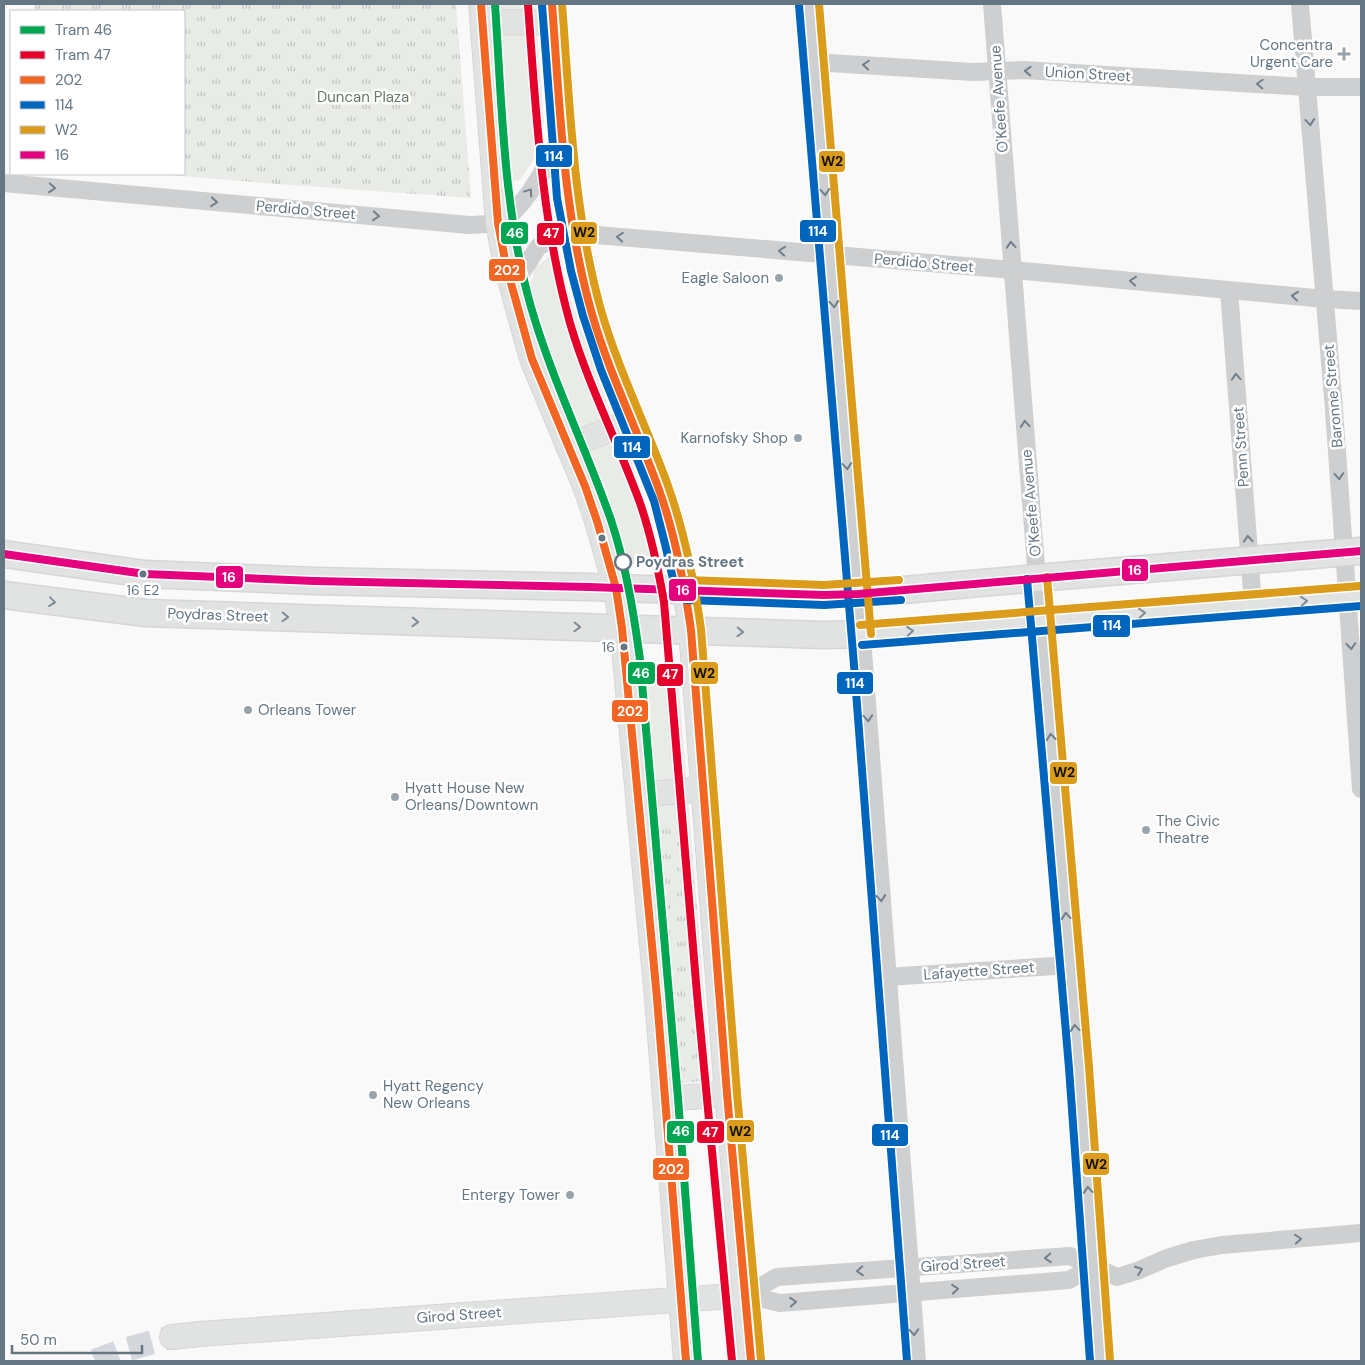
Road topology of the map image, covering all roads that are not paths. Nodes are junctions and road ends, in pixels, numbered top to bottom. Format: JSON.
{"nodes":[{"id":1,"x":809,"y":4,"type":"edge"},
{"id":2,"x":992,"y":4,"type":"edge"},
{"id":3,"x":1300,"y":4,"type":"edge"},
{"id":4,"x":482,"y":13,"type":"edge"},
{"id":5,"x":553,"y":13,"type":"edge"},
{"id":6,"x":814,"y":62,"type":"junction"},
{"id":7,"x":997,"y":71,"type":"junction"},
{"id":8,"x":1307,"y":87,"type":"junction"},
{"id":9,"x":1361,"y":87,"type":"edge"},
{"id":10,"x":562,"y":134,"type":"junction"},
{"id":11,"x":4,"y":184,"type":"edge"},
{"id":12,"x":498,"y":223,"type":"junction"},
{"id":13,"x":573,"y":233,"type":"junction"},
{"id":14,"x":830,"y":255,"type":"junction"},
{"id":15,"x":1012,"y":270,"type":"junction"},
{"id":16,"x":512,"y":288,"type":"junction"},
{"id":17,"x":1229,"y":290,"type":"junction"},
{"id":18,"x":1325,"y":299,"type":"junction"},
{"id":19,"x":1361,"y":301,"type":"edge"},
{"id":20,"x":632,"y":421,"type":"junction"},
{"id":21,"x":568,"y":446,"type":"junction"},
{"id":22,"x":1353,"y":552,"type":"edge"},
{"id":23,"x":4,"y":554,"type":"edge"},
{"id":24,"x":1250,"y":560,"type":"junction"},
{"id":25,"x":1037,"y":578,"type":"junction"},
{"id":26,"x":314,"y":581,"type":"junction"},
{"id":27,"x":368,"y":582,"type":"junction"},
{"id":28,"x":616,"y":588,"type":"junction"},
{"id":29,"x":686,"y":590,"type":"junction"},
{"id":30,"x":858,"y":594,"type":"junction"},
{"id":31,"x":4,"y":596,"type":"edge"},
{"id":32,"x":1354,"y":597,"type":"edge"},
{"id":33,"x":1253,"y":605,"type":"junction"},
{"id":34,"x":312,"y":618,"type":"junction"},
{"id":35,"x":366,"y":620,"type":"junction"},
{"id":36,"x":1040,"y":620,"type":"junction"},
{"id":37,"x":622,"y":628,"type":"junction"},
{"id":38,"x":691,"y":630,"type":"junction"},
{"id":39,"x":861,"y":634,"type":"junction"},
{"id":40,"x":703,"y":789,"type":"junction"},
{"id":41,"x":1361,"y":789,"type":"edge"},
{"id":42,"x":638,"y":795,"type":"junction"},
{"id":43,"x":1070,"y":965,"type":"junction"},
{"id":44,"x":887,"y":977,"type":"junction"},
{"id":45,"x":726,"y":1094,"type":"junction"},
{"id":46,"x":666,"y":1099,"type":"junction"},
{"id":47,"x":1361,"y":1233,"type":"edge"},
{"id":48,"x":1094,"y":1266,"type":"junction"},
{"id":49,"x":909,"y":1267,"type":"junction"},
{"id":50,"x":912,"y":1293,"type":"junction"},
{"id":51,"x":746,"y":1295,"type":"junction"},
{"id":52,"x":680,"y":1300,"type":"junction"},
{"id":53,"x":172,"y":1338,"type":"tunnel mouth"},
{"id":54,"x":686,"y":1361,"type":"edge"},
{"id":55,"x":751,"y":1361,"type":"edge"},
{"id":56,"x":917,"y":1361,"type":"edge"},
{"id":57,"x":1100,"y":1361,"type":"edge"}],
"edges":[{"from":1,"to":6,"type":"street"},
{"from":2,"to":7,"type":"street","name":"O'Keefe Avenue"},
{"from":3,"to":8,"type":"street","name":"Baronne Street"},
{"from":4,"to":5,"type":"main road"},
{"from":4,"to":12,"type":"main road"},
{"from":5,"to":10,"type":"main road"},
{"from":7,"to":6,"type":"street","name":"Union Street","one_way":true},
{"from":6,"to":14,"type":"street","one_way":true},
{"from":8,"to":7,"type":"street","name":"Union Street","one_way":true},
{"from":15,"to":7,"type":"street","name":"O'Keefe Avenue","one_way":true},
{"from":8,"to":9,"type":"street","name":"Union Street"},
{"from":8,"to":18,"type":"street","name":"Baronne Street","one_way":true},
{"from":12,"to":10,"type":"street","one_way":true},
{"from":10,"to":13,"type":"main road"},
{"from":11,"to":12,"type":"street","name":"Perdido Street","one_way":true},
{"from":12,"to":16,"type":"main road"},
{"from":14,"to":13,"type":"street","name":"Perdido Street","one_way":true},
{"from":13,"to":16,"type":"street","name":"Perdido Street"},
{"from":13,"to":20,"type":"main road"},
{"from":14,"to":15,"type":"street","name":"Perdido Street"},
{"from":14,"to":30,"type":"street","one_way":true},
{"from":17,"to":15,"type":"street","name":"Perdido Street","one_way":true},
{"from":25,"to":15,"type":"street","name":"O'Keefe Avenue","one_way":true},
{"from":16,"to":21,"type":"main road"},
{"from":18,"to":17,"type":"street","name":"Perdido Street","one_way":true},
{"from":24,"to":17,"type":"street","name":"Penn Street","one_way":true},
{"from":18,"to":19,"type":"street","name":"Perdido Street"},
{"from":18,"to":22,"type":"street","name":"Baronne Street","one_way":true},
{"from":20,"to":21,"type":"main road"},
{"from":20,"to":29,"type":"main road"},
{"from":21,"to":28,"type":"main road"},
{"from":22,"to":24,"type":"main road"},
{"from":22,"to":32,"type":"street","name":"Baronne Street"},
{"from":23,"to":26,"type":"main road"},
{"from":24,"to":25,"type":"main road"},
{"from":24,"to":33,"type":"street","name":"Penn Street"},
{"from":25,"to":30,"type":"main road"},
{"from":25,"to":36,"type":"street","name":"O'Keefe Avenue"},
{"from":26,"to":27,"type":"main road"},
{"from":26,"to":34,"type":"main road"},
{"from":27,"to":28,"type":"main road"},
{"from":27,"to":35,"type":"main road"},
{"from":28,"to":29,"type":"main road"},
{"from":28,"to":37,"type":"main road"},
{"from":29,"to":30,"type":"main road"},
{"from":29,"to":38,"type":"main road"},
{"from":30,"to":39,"type":"street"},
{"from":31,"to":34,"type":"main road","name":"Poydras Street","one_way":true},
{"from":33,"to":32,"type":"main road","name":"Poydras Street","one_way":true},
{"from":32,"to":41,"type":"street","name":"Baronne Street","one_way":true},
{"from":36,"to":33,"type":"main road","name":"Poydras Street","one_way":true},
{"from":34,"to":35,"type":"main road","name":"Poydras Street"},
{"from":35,"to":37,"type":"main road","name":"Poydras Street","one_way":true},
{"from":39,"to":36,"type":"main road","name":"Poydras Street","one_way":true},
{"from":43,"to":36,"type":"street","name":"O'Keefe Avenue","one_way":true},
{"from":37,"to":38,"type":"main road","name":"Poydras Street"},
{"from":37,"to":42,"type":"main road"},
{"from":38,"to":39,"type":"main road","name":"Poydras Street","one_way":true},
{"from":38,"to":40,"type":"main road"},
{"from":39,"to":44,"type":"street","one_way":true},
{"from":40,"to":42,"type":"main road"},
{"from":40,"to":45,"type":"main road"},
{"from":42,"to":46,"type":"main road"},
{"from":43,"to":44,"type":"street","name":"Lafayette Street"},
{"from":48,"to":43,"type":"street","name":"O'Keefe Avenue","one_way":true},
{"from":44,"to":49,"type":"street"},
{"from":45,"to":46,"type":"main road"},
{"from":45,"to":51,"type":"main road"},
{"from":46,"to":52,"type":"main road"},
{"from":48,"to":47,"type":"street","name":"Girod Street","one_way":true},
{"from":48,"to":49,"type":"street","name":"Girod Street","one_way":true},
{"from":50,"to":48,"type":"street","name":"Girod Street","one_way":true},
{"from":48,"to":57,"type":"street","name":"O'Keefe Avenue"},
{"from":49,"to":50,"type":"street"},
{"from":49,"to":51,"type":"street","name":"Girod Street","one_way":true},
{"from":51,"to":50,"type":"street","name":"Girod Street","one_way":true},
{"from":50,"to":56,"type":"street","one_way":true},
{"from":51,"to":52,"type":"main road","name":"Girod Street"},
{"from":51,"to":55,"type":"main road"},
{"from":52,"to":53,"type":"main road","name":"Girod Street"},
{"from":52,"to":54,"type":"main road"}]}
